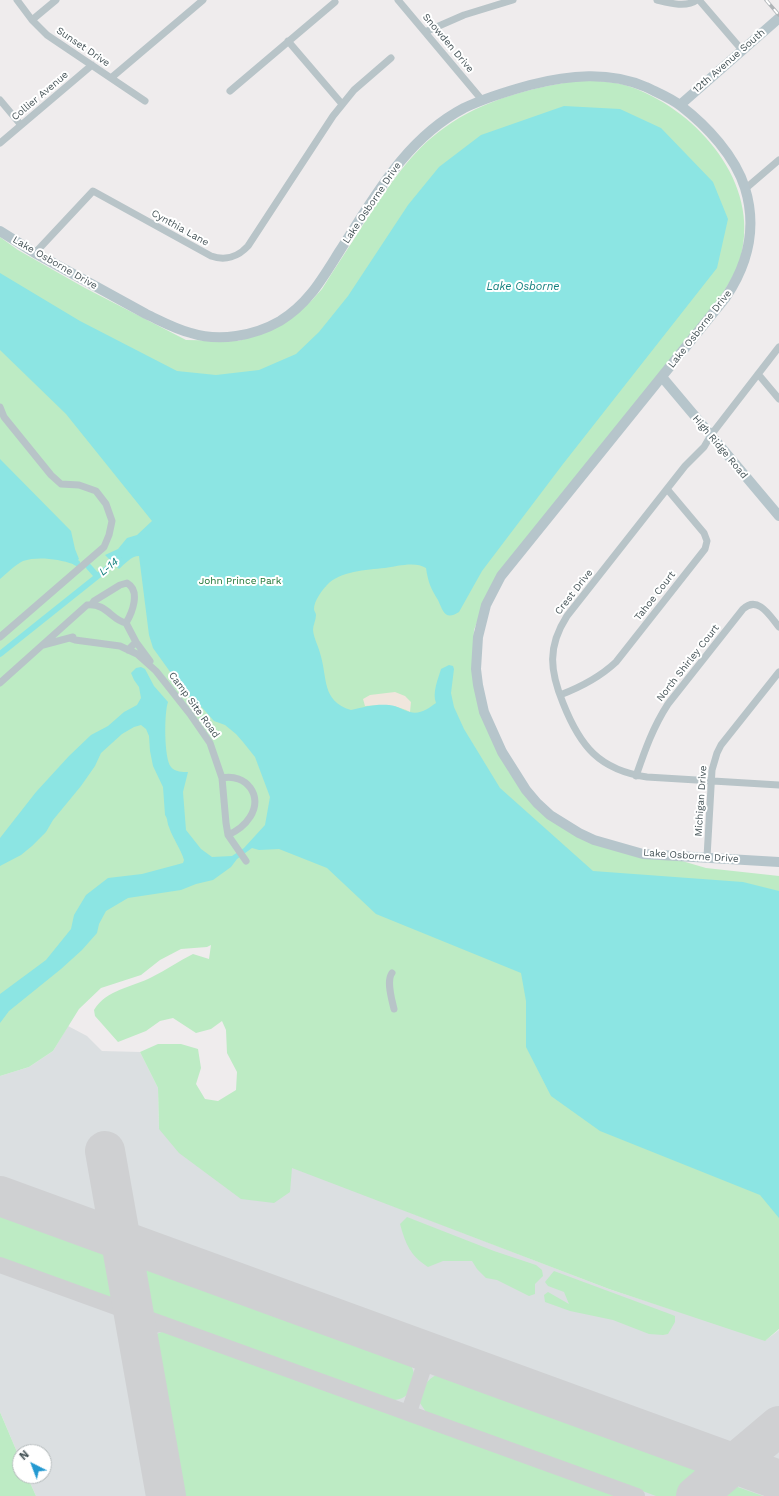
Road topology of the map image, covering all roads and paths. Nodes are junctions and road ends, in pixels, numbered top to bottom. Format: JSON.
{"nodes":[{"id":1,"x":17,"y":0,"type":"edge"},
{"id":2,"x":56,"y":0,"type":"edge"},
{"id":3,"x":204,"y":0,"type":"edge"},
{"id":4,"x":398,"y":0,"type":"edge"},
{"id":5,"x":513,"y":0,"type":"edge"},
{"id":6,"x":658,"y":0,"type":"edge"},
{"id":7,"x":698,"y":0,"type":"edge"},
{"id":8,"x":335,"y":2,"type":"dead end"},
{"id":9,"x":779,"y":18,"type":"edge"},
{"id":10,"x":32,"y":20,"type":"junction"},
{"id":11,"x":425,"y":32,"type":"junction"},
{"id":12,"x":288,"y":41,"type":"junction"},
{"id":13,"x":742,"y":50,"type":"junction"},
{"id":14,"x":391,"y":58,"type":"dead end"},
{"id":15,"x":92,"y":65,"type":"junction"},
{"id":16,"x":111,"y":78,"type":"junction"},
{"id":17,"x":230,"y":91,"type":"dead end"},
{"id":18,"x":0,"y":100,"type":"edge"},
{"id":19,"x":482,"y":100,"type":"junction"},
{"id":20,"x":145,"y":101,"type":"dead end"},
{"id":21,"x":342,"y":104,"type":"junction"},
{"id":22,"x":680,"y":105,"type":"junction"},
{"id":23,"x":21,"y":125,"type":"junction"},
{"id":24,"x":0,"y":143,"type":"edge"},
{"id":25,"x":779,"y":160,"type":"edge"},
{"id":26,"x":745,"y":189,"type":"junction"},
{"id":27,"x":0,"y":231,"type":"edge"},
{"id":28,"x":35,"y":253,"type":"junction"},
{"id":29,"x":779,"y":347,"type":"edge"},
{"id":30,"x":758,"y":374,"type":"junction"},
{"id":31,"x":662,"y":377,"type":"junction"},
{"id":32,"x":779,"y":400,"type":"edge"},
{"id":33,"x":0,"y":407,"type":"edge"},
{"id":34,"x":711,"y":436,"type":"junction"},
{"id":35,"x":667,"y":489,"type":"junction"},
{"id":36,"x":779,"y":516,"type":"edge"},
{"id":37,"x":92,"y":604,"type":"junction"},
{"id":38,"x":68,"y":622,"type":"junction"},
{"id":39,"x":126,"y":623,"type":"junction"},
{"id":40,"x":779,"y":627,"type":"edge"},
{"id":41,"x":0,"y":637,"type":"edge"},
{"id":42,"x":67,"y":638,"type":"junction"},
{"id":43,"x":136,"y":642,"type":"junction"},
{"id":44,"x":42,"y":645,"type":"junction"},
{"id":45,"x":128,"y":650,"type":"junction"},
{"id":46,"x":156,"y":671,"type":"junction"},
{"id":47,"x":779,"y":672,"type":"edge"},
{"id":48,"x":0,"y":683,"type":"edge"},
{"id":49,"x":560,"y":696,"type":"junction"},
{"id":50,"x":636,"y":776,"type":"junction"},
{"id":51,"x":222,"y":778,"type":"junction"},
{"id":52,"x":711,"y":781,"type":"junction"},
{"id":53,"x":778,"y":783,"type":"edge"},
{"id":54,"x":228,"y":835,"type":"junction"},
{"id":55,"x":707,"y":857,"type":"junction"},
{"id":56,"x":246,"y":861,"type":"dead end"},
{"id":57,"x":779,"y":862,"type":"edge"},
{"id":58,"x":392,"y":972,"type":"dead end"},
{"id":59,"x":394,"y":1009,"type":"dead end"}],
"edges":[{"from":1,"to":10,"type":"street","name":"Sunset Drive"},
{"from":2,"to":10,"type":"street"},
{"from":3,"to":16,"type":"street"},
{"from":4,"to":11,"type":"street","name":"Snowden Drive"},
{"from":5,"to":11,"type":"street"},
{"from":6,"to":7,"type":"street"},
{"from":7,"to":13,"type":"street"},
{"from":8,"to":12,"type":"street"},
{"from":9,"to":13,"type":"street","name":"12th Avenue South"},
{"from":10,"to":15,"type":"street","name":"Sunset Drive"},
{"from":11,"to":19,"type":"street","name":"Snowden Drive"},
{"from":12,"to":17,"type":"street"},
{"from":12,"to":21,"type":"street"},
{"from":13,"to":22,"type":"street","name":"12th Avenue South"},
{"from":14,"to":21,"type":"street","name":"Cynthia Lane"},
{"from":15,"to":16,"type":"street","name":"Sunset Drive"},
{"from":15,"to":23,"type":"street","name":"Collier Avenue"},
{"from":16,"to":20,"type":"street","name":"Sunset Drive"},
{"from":18,"to":23,"type":"street"},
{"from":19,"to":22,"type":"street","name":"Lake Osborne Drive"},
{"from":19,"to":28,"type":"street","name":"Lake Osborne Drive"},
{"from":21,"to":28,"type":"street","name":"Cynthia Lane"},
{"from":22,"to":26,"type":"street","name":"Lake Osborne Drive"},
{"from":23,"to":24,"type":"street","name":"Collier Avenue"},
{"from":25,"to":26,"type":"street"},
{"from":26,"to":31,"type":"street","name":"Lake Osborne Drive"},
{"from":27,"to":28,"type":"street","name":"Lake Osborne Drive"},
{"from":29,"to":30,"type":"street","name":"Crest Drive"},
{"from":30,"to":32,"type":"street"},
{"from":30,"to":34,"type":"street","name":"Crest Drive"},
{"from":31,"to":34,"type":"street","name":"High Ridge Road"},
{"from":31,"to":55,"type":"street","name":"Lake Osborne Drive"},
{"from":33,"to":41,"type":"street"},
{"from":34,"to":35,"type":"street","name":"Crest Drive"},
{"from":34,"to":36,"type":"street","name":"High Ridge Road"},
{"from":35,"to":49,"type":"street","name":"Crest Drive"},
{"from":35,"to":49,"type":"street","name":"Tahoe Court"},
{"from":37,"to":38,"type":"street"},
{"from":37,"to":39,"type":"street"},
{"from":37,"to":39,"type":"street"},
{"from":38,"to":42,"type":"street"},
{"from":38,"to":44,"type":"street"},
{"from":39,"to":43,"type":"street"},
{"from":40,"to":50,"type":"street","name":"North Shirley Court"},
{"from":42,"to":44,"type":"street","name":"Camp Site Road"},
{"from":42,"to":45,"type":"street","name":"Camp Site Road"},
{"from":43,"to":45,"type":"street"},
{"from":43,"to":46,"type":"street"},
{"from":44,"to":48,"type":"street","name":"Camp Site Road"},
{"from":45,"to":46,"type":"street","name":"Camp Site Road"},
{"from":46,"to":51,"type":"street","name":"Camp Site Road"},
{"from":47,"to":52,"type":"street","name":"Michigan Drive"},
{"from":49,"to":50,"type":"street","name":"Crest Drive"},
{"from":50,"to":52,"type":"street","name":"Crest Drive"},
{"from":51,"to":54,"type":"street","name":"Camp Site Road"},
{"from":51,"to":54,"type":"street"},
{"from":52,"to":53,"type":"street","name":"Crest Drive"},
{"from":52,"to":55,"type":"street","name":"Michigan Drive"},
{"from":54,"to":56,"type":"street","name":"Camp Site Road"},
{"from":55,"to":57,"type":"street","name":"Lake Osborne Drive"},
{"from":58,"to":59,"type":"street"}]}
